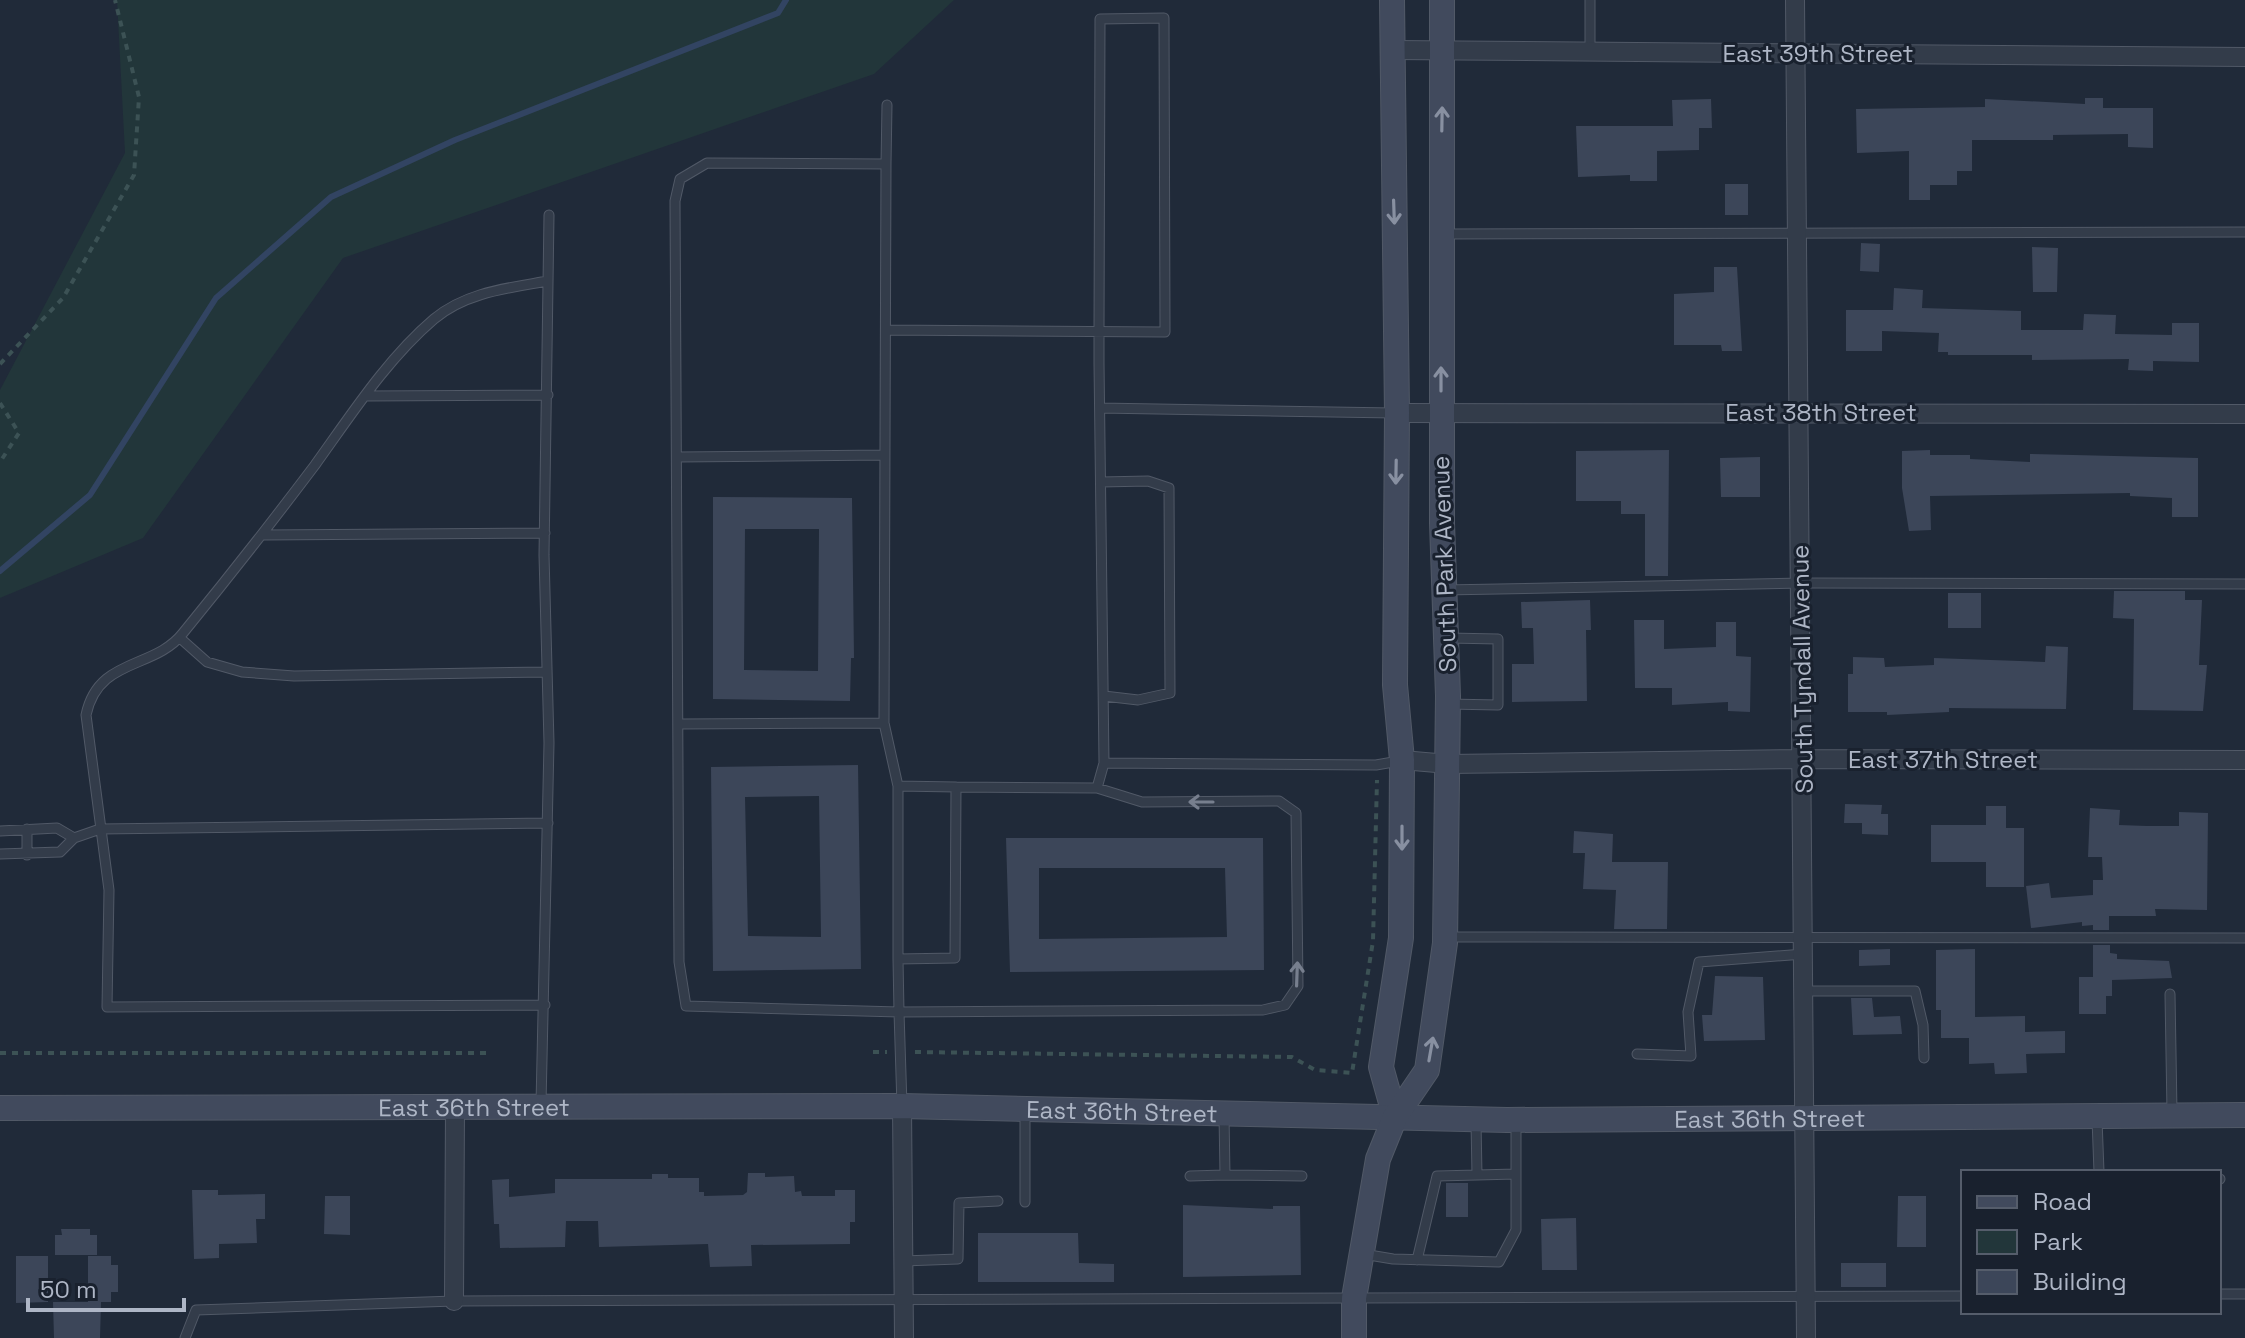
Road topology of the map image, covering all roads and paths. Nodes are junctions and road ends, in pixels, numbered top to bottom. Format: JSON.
{"nodes":[{"id":1,"x":115,"y":0,"type":"edge"},
{"id":2,"x":1392,"y":0,"type":"edge"},
{"id":3,"x":1442,"y":0,"type":"edge"},
{"id":4,"x":1590,"y":0,"type":"edge"},
{"id":5,"x":1795,"y":0,"type":"edge"},
{"id":6,"x":1392,"y":50,"type":"junction"},
{"id":7,"x":1443,"y":52,"type":"junction"},
{"id":8,"x":1795,"y":52,"type":"junction"},
{"id":9,"x":1590,"y":53,"type":"junction"},
{"id":10,"x":2245,"y":57,"type":"edge"},
{"id":11,"x":887,"y":105,"type":"dead end"},
{"id":12,"x":886,"y":164,"type":"junction"},
{"id":13,"x":549,"y":215,"type":"dead end"},
{"id":14,"x":1797,"y":232,"type":"junction"},
{"id":15,"x":2245,"y":232,"type":"edge"},
{"id":16,"x":1440,"y":234,"type":"junction"},
{"id":17,"x":548,"y":281,"type":"junction"},
{"id":18,"x":887,"y":330,"type":"junction"},
{"id":19,"x":1099,"y":331,"type":"junction"},
{"id":20,"x":0,"y":364,"type":"edge"},
{"id":21,"x":548,"y":395,"type":"junction"},
{"id":22,"x":365,"y":396,"type":"junction"},
{"id":23,"x":0,"y":403,"type":"edge"},
{"id":24,"x":1100,"y":408,"type":"junction"},
{"id":25,"x":1800,"y":411,"type":"junction"},
{"id":26,"x":1397,"y":413,"type":"junction"},
{"id":27,"x":1441,"y":413,"type":"junction"},
{"id":28,"x":2245,"y":414,"type":"edge"},
{"id":29,"x":885,"y":455,"type":"junction"},
{"id":30,"x":677,"y":457,"type":"junction"},
{"id":31,"x":0,"y":462,"type":"edge"},
{"id":32,"x":1101,"y":482,"type":"junction"},
{"id":33,"x":545,"y":533,"type":"junction"},
{"id":34,"x":263,"y":535,"type":"junction"},
{"id":35,"x":1802,"y":583,"type":"junction"},
{"id":36,"x":2245,"y":584,"type":"edge"},
{"id":37,"x":1444,"y":590,"type":"junction"},
{"id":38,"x":180,"y":638,"type":"junction"},
{"id":39,"x":1446,"y":638,"type":"junction"},
{"id":40,"x":547,"y":672,"type":"junction"},
{"id":41,"x":1104,"y":696,"type":"junction"},
{"id":42,"x":1448,"y":704,"type":"junction"},
{"id":43,"x":884,"y":723,"type":"junction"},
{"id":44,"x":680,"y":724,"type":"junction"},
{"id":45,"x":1804,"y":759,"type":"junction"},
{"id":46,"x":1402,"y":760,"type":"junction"},
{"id":47,"x":2245,"y":760,"type":"edge"},
{"id":48,"x":1104,"y":763,"type":"junction"},
{"id":49,"x":1448,"y":764,"type":"junction"},
{"id":50,"x":898,"y":786,"type":"junction"},
{"id":51,"x":956,"y":787,"type":"junction"},
{"id":52,"x":1097,"y":788,"type":"junction"},
{"id":53,"x":548,"y":823,"type":"junction"},
{"id":54,"x":27,"y":829,"type":"junction"},
{"id":55,"x":100,"y":829,"type":"junction"},
{"id":56,"x":0,"y":831,"type":"edge"},
{"id":57,"x":74,"y":838,"type":"junction"},
{"id":58,"x":0,"y":854,"type":"edge"},
{"id":59,"x":27,"y":855,"type":"junction"},
{"id":60,"x":1445,"y":937,"type":"junction"},
{"id":61,"x":2245,"y":938,"type":"edge"},
{"id":62,"x":1804,"y":946,"type":"junction"},
{"id":63,"x":898,"y":959,"type":"junction"},
{"id":64,"x":1804,"y":991,"type":"junction"},
{"id":65,"x":2170,"y":994,"type":"dead end"},
{"id":66,"x":545,"y":1005,"type":"junction"},
{"id":67,"x":899,"y":1012,"type":"junction"},
{"id":68,"x":926,"y":1052,"type":"dead end"},
{"id":69,"x":0,"y":1053,"type":"edge"},
{"id":70,"x":487,"y":1053,"type":"dead end"},
{"id":71,"x":1637,"y":1054,"type":"dead end"},
{"id":72,"x":1924,"y":1058,"type":"dead end"},
{"id":73,"x":1352,"y":1073,"type":"dead end"},
{"id":74,"x":902,"y":1106,"type":"junction"},
{"id":75,"x":541,"y":1107,"type":"junction"},
{"id":76,"x":0,"y":1108,"type":"edge"},
{"id":77,"x":455,"y":1108,"type":"junction"},
{"id":78,"x":1025,"y":1108,"type":"junction"},
{"id":79,"x":1224,"y":1112,"type":"junction"},
{"id":80,"x":2245,"y":1115,"type":"edge"},
{"id":81,"x":2097,"y":1116,"type":"junction"},
{"id":82,"x":2172,"y":1116,"type":"junction"},
{"id":83,"x":1395,"y":1117,"type":"junction"},
{"id":84,"x":1804,"y":1118,"type":"junction"},
{"id":85,"x":1476,"y":1119,"type":"junction"},
{"id":86,"x":1516,"y":1120,"type":"junction"},
{"id":87,"x":2099,"y":1170,"type":"edge"},
{"id":88,"x":1516,"y":1174,"type":"junction"},
{"id":89,"x":1225,"y":1175,"type":"junction"},
{"id":90,"x":1477,"y":1175,"type":"junction"},
{"id":91,"x":1190,"y":1176,"type":"dead end"},
{"id":92,"x":1302,"y":1176,"type":"dead end"},
{"id":93,"x":998,"y":1201,"type":"dead end"},
{"id":94,"x":1025,"y":1202,"type":"dead end"},
{"id":95,"x":1360,"y":1253,"type":"junction"},
{"id":96,"x":1417,"y":1260,"type":"junction"},
{"id":97,"x":903,"y":1261,"type":"junction"},
{"id":98,"x":2221,"y":1294,"type":"edge"},
{"id":99,"x":2245,"y":1294,"type":"edge"},
{"id":100,"x":1961,"y":1296,"type":"edge"},
{"id":101,"x":1806,"y":1297,"type":"junction"},
{"id":102,"x":903,"y":1298,"type":"junction"},
{"id":103,"x":1354,"y":1298,"type":"junction"},
{"id":104,"x":454,"y":1301,"type":"junction"},
{"id":105,"x":185,"y":1338,"type":"edge"},
{"id":106,"x":904,"y":1338,"type":"edge"},
{"id":107,"x":1354,"y":1338,"type":"edge"},
{"id":108,"x":1806,"y":1338,"type":"edge"}],
"edges":[{"from":1,"to":20,"type":"path"},
{"from":2,"to":6,"type":"main road","name":"South Park Avenue"},
{"from":3,"to":7,"type":"main road","name":"South Park Avenue"},
{"from":4,"to":9,"type":"lane"},
{"from":5,"to":8,"type":"street","name":"South Tyndall Avenue"},
{"from":6,"to":7,"type":"street","name":"East 39th Street"},
{"from":6,"to":26,"type":"main road","name":"South Park Avenue","one_way":true},
{"from":7,"to":9,"type":"street","name":"East 39th Street"},
{"from":16,"to":7,"type":"main road","name":"South Park Avenue","one_way":true},
{"from":8,"to":9,"type":"street","name":"East 39th Street"},
{"from":8,"to":10,"type":"street","name":"East 39th Street"},
{"from":8,"to":14,"type":"street","name":"South Tyndall Avenue"},
{"from":11,"to":12,"type":"lane"},
{"from":12,"to":18,"type":"lane"},
{"from":12,"to":30,"type":"lane"},
{"from":13,"to":17,"type":"lane"},
{"from":14,"to":15,"type":"lane"},
{"from":14,"to":16,"type":"lane"},
{"from":14,"to":25,"type":"street","name":"South Tyndall Avenue"},
{"from":27,"to":16,"type":"main road","name":"South Park Avenue","one_way":true},
{"from":17,"to":21,"type":"lane"},
{"from":17,"to":22,"type":"lane"},
{"from":18,"to":19,"type":"lane"},
{"from":18,"to":29,"type":"lane"},
{"from":19,"to":19,"type":"lane"},
{"from":19,"to":24,"type":"lane"},
{"from":21,"to":22,"type":"lane"},
{"from":21,"to":33,"type":"lane"},
{"from":22,"to":34,"type":"lane"},
{"from":23,"to":31,"type":"path"},
{"from":24,"to":26,"type":"lane"},
{"from":24,"to":32,"type":"lane"},
{"from":25,"to":27,"type":"street","name":"East 38th Street"},
{"from":25,"to":28,"type":"street","name":"East 38th Street"},
{"from":25,"to":35,"type":"street","name":"South Tyndall Avenue"},
{"from":26,"to":27,"type":"street","name":"East 38th Street"},
{"from":26,"to":46,"type":"main road","name":"South Park Avenue","one_way":true},
{"from":27,"to":37,"type":"main road","name":"South Park Avenue"},
{"from":29,"to":30,"type":"lane"},
{"from":29,"to":43,"type":"lane"},
{"from":30,"to":44,"type":"lane"},
{"from":32,"to":41,"type":"lane"},
{"from":32,"to":41,"type":"lane"},
{"from":33,"to":34,"type":"lane"},
{"from":33,"to":40,"type":"lane"},
{"from":34,"to":38,"type":"lane"},
{"from":35,"to":36,"type":"lane"},
{"from":35,"to":37,"type":"lane"},
{"from":35,"to":45,"type":"street","name":"South Tyndall Avenue"},
{"from":37,"to":39,"type":"main road","name":"South Park Avenue"},
{"from":38,"to":40,"type":"lane"},
{"from":38,"to":55,"type":"lane"},
{"from":39,"to":42,"type":"main road","name":"South Park Avenue"},
{"from":39,"to":42,"type":"lane"},
{"from":40,"to":53,"type":"lane"},
{"from":41,"to":48,"type":"lane"},
{"from":42,"to":49,"type":"main road","name":"South Park Avenue"},
{"from":43,"to":44,"type":"lane"},
{"from":43,"to":50,"type":"lane"},
{"from":44,"to":67,"type":"lane"},
{"from":45,"to":47,"type":"street","name":"East 37th Street"},
{"from":45,"to":49,"type":"street","name":"East 37th Street"},
{"from":45,"to":62,"type":"street","name":"South Tyndall Avenue"},
{"from":46,"to":48,"type":"lane"},
{"from":46,"to":49,"type":"street","name":"East 37th Street"},
{"from":46,"to":83,"type":"main road","name":"South Park Avenue","one_way":true},
{"from":48,"to":52,"type":"lane"},
{"from":49,"to":60,"type":"main road","name":"South Park Avenue"},
{"from":50,"to":51,"type":"lane"},
{"from":50,"to":63,"type":"lane"},
{"from":51,"to":52,"type":"lane"},
{"from":51,"to":63,"type":"lane"},
{"from":67,"to":52,"type":"lane","one_way":true},
{"from":53,"to":55,"type":"lane"},
{"from":53,"to":66,"type":"lane"},
{"from":54,"to":56,"type":"lane"},
{"from":54,"to":57,"type":"lane"},
{"from":54,"to":59,"type":"lane"},
{"from":55,"to":57,"type":"lane"},
{"from":55,"to":66,"type":"lane"},
{"from":57,"to":59,"type":"lane"},
{"from":58,"to":59,"type":"lane"},
{"from":60,"to":62,"type":"lane"},
{"from":83,"to":60,"type":"main road","name":"South Park Avenue","one_way":true},
{"from":61,"to":62,"type":"lane"},
{"from":62,"to":64,"type":"street","name":"South Tyndall Avenue"},
{"from":62,"to":71,"type":"lane"},
{"from":63,"to":67,"type":"lane"},
{"from":64,"to":72,"type":"lane"},
{"from":64,"to":84,"type":"street","name":"South Tyndall Avenue"},
{"from":65,"to":82,"type":"lane"},
{"from":66,"to":75,"type":"lane"},
{"from":67,"to":74,"type":"lane"},
{"from":68,"to":73,"type":"path"},
{"from":69,"to":70,"type":"path"},
{"from":74,"to":75,"type":"main road","name":"East 36th Street"},
{"from":74,"to":78,"type":"main road","name":"East 36th Street"},
{"from":74,"to":97,"type":"street"},
{"from":75,"to":77,"type":"main road","name":"East 36th Street"},
{"from":76,"to":77,"type":"main road","name":"East 36th Street"},
{"from":77,"to":104,"type":"street"},
{"from":78,"to":79,"type":"main road","name":"East 36th Street"},
{"from":78,"to":94,"type":"lane"},
{"from":79,"to":83,"type":"main road","name":"East 36th Street"},
{"from":79,"to":89,"type":"lane"},
{"from":80,"to":82,"type":"main road","name":"East 36th Street"},
{"from":81,"to":82,"type":"main road","name":"East 36th Street"},
{"from":81,"to":84,"type":"main road","name":"East 36th Street"},
{"from":81,"to":87,"type":"lane"},
{"from":83,"to":85,"type":"main road","name":"East 36th Street"},
{"from":83,"to":95,"type":"main road","name":"South Park Avenue"},
{"from":84,"to":86,"type":"main road","name":"East 36th Street"},
{"from":84,"to":101,"type":"street","name":"South Tyndall Avenue"},
{"from":85,"to":86,"type":"main road","name":"East 36th Street"},
{"from":85,"to":90,"type":"lane"},
{"from":86,"to":88,"type":"lane"},
{"from":88,"to":90,"type":"lane"},
{"from":88,"to":96,"type":"lane"},
{"from":89,"to":91,"type":"lane"},
{"from":89,"to":92,"type":"lane"},
{"from":90,"to":96,"type":"lane"},
{"from":93,"to":97,"type":"lane"},
{"from":95,"to":96,"type":"lane"},
{"from":95,"to":103,"type":"main road","name":"South Park Avenue"},
{"from":97,"to":102,"type":"street"},
{"from":98,"to":99,"type":"lane"},
{"from":100,"to":101,"type":"lane"},
{"from":101,"to":103,"type":"lane"},
{"from":101,"to":108,"type":"street","name":"South Tyndall Avenue"},
{"from":102,"to":103,"type":"lane"},
{"from":102,"to":104,"type":"lane"},
{"from":102,"to":106,"type":"street"},
{"from":103,"to":107,"type":"main road","name":"South Park Avenue"},
{"from":104,"to":105,"type":"lane"}]}
